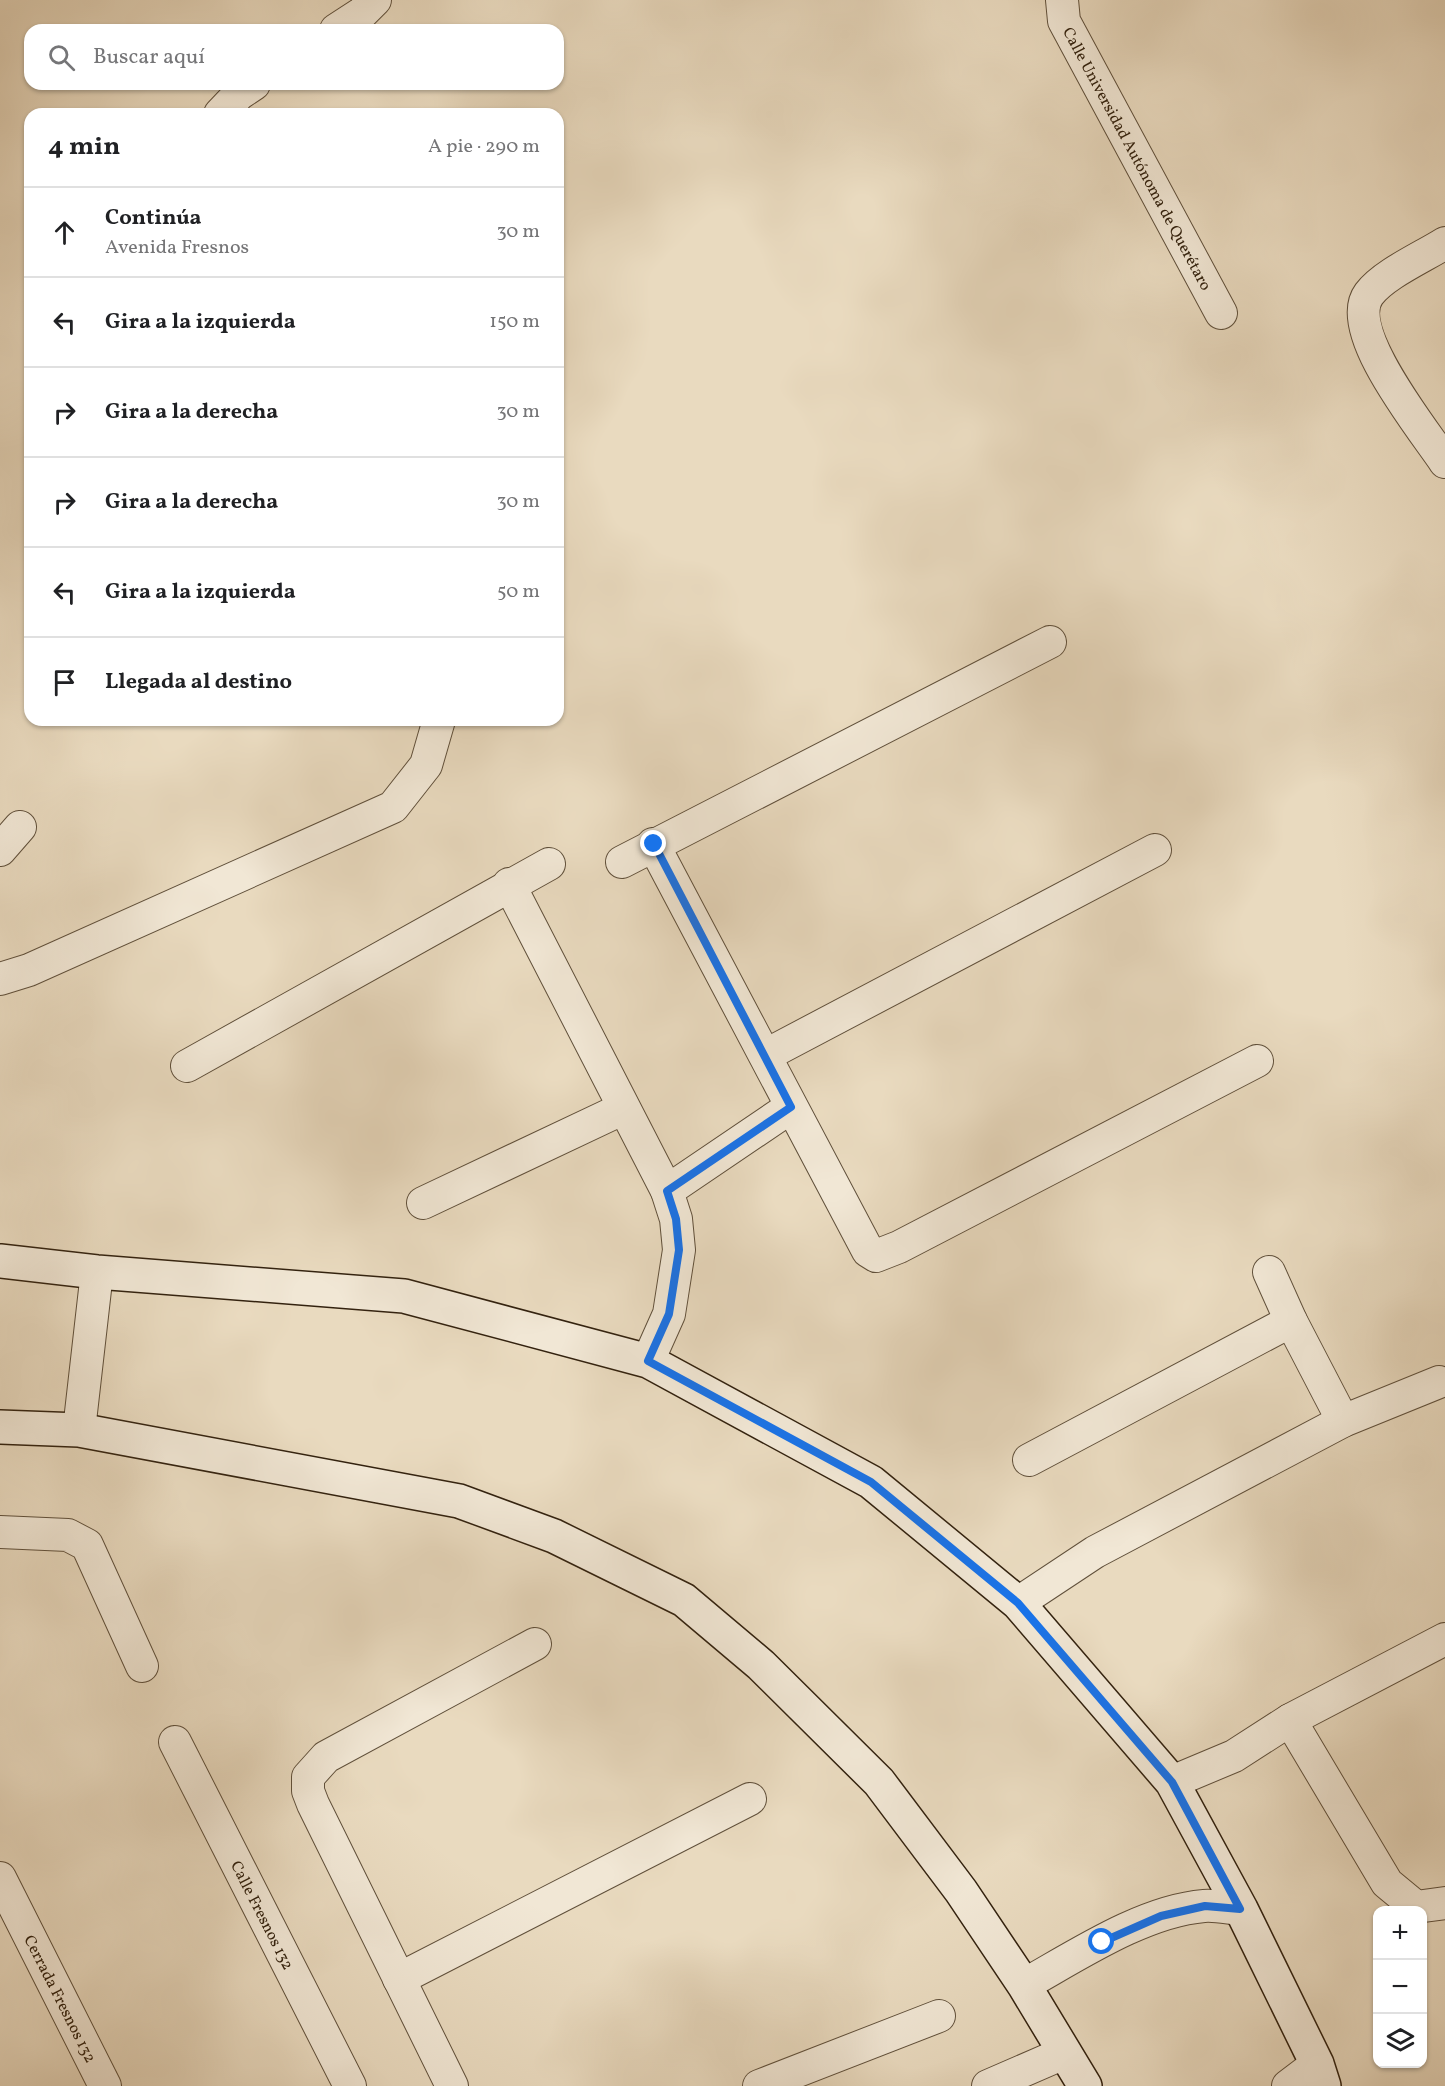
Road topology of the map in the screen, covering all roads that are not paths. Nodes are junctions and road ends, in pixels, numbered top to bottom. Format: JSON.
{"nodes":[{"id":1,"x":375,"y":0,"type":"edge"},
{"id":2,"x":1062,"y":0,"type":"edge"},
{"id":3,"x":345,"y":24,"type":"edge"},
{"id":4,"x":245,"y":90,"type":"edge"},
{"id":5,"x":226,"y":108,"type":"edge"},
{"id":6,"x":1445,"y":243,"type":"edge"},
{"id":7,"x":1221,"y":313,"type":"dead end"},
{"id":8,"x":1445,"y":462,"type":"edge"},
{"id":9,"x":1050,"y":642,"type":"dead end"},
{"id":10,"x":437,"y":726,"type":"edge"},
{"id":11,"x":654,"y":844,"type":"junction"},
{"id":12,"x":1155,"y":850,"type":"dead end"},
{"id":13,"x":622,"y":862,"type":"dead end"},
{"id":14,"x":549,"y":864,"type":"dead end"},
{"id":15,"x":509,"y":885,"type":"junction"},
{"id":16,"x":0,"y":979,"type":"edge"},
{"id":17,"x":766,"y":1055,"type":"junction"},
{"id":18,"x":1257,"y":1061,"type":"dead end"},
{"id":19,"x":187,"y":1066,"type":"dead end"},
{"id":20,"x":791,"y":1107,"type":"junction"},
{"id":21,"x":622,"y":1109,"type":"junction"},
{"id":22,"x":667,"y":1191,"type":"junction"},
{"id":23,"x":423,"y":1203,"type":"dead end"},
{"id":24,"x":0,"y":1261,"type":"edge"},
{"id":25,"x":97,"y":1272,"type":"junction"},
{"id":26,"x":1269,"y":1272,"type":"dead end"},
{"id":27,"x":1291,"y":1321,"type":"junction"},
{"id":28,"x":648,"y":1361,"type":"junction"},
{"id":29,"x":1439,"y":1382,"type":"dead end"},
{"id":30,"x":1343,"y":1421,"type":"junction"},
{"id":31,"x":0,"y":1427,"type":"edge"},
{"id":32,"x":79,"y":1430,"type":"junction"},
{"id":33,"x":1029,"y":1460,"type":"dead end"},
{"id":34,"x":0,"y":1532,"type":"edge"},
{"id":35,"x":1018,"y":1603,"type":"junction"},
{"id":36,"x":1445,"y":1639,"type":"edge"},
{"id":37,"x":535,"y":1644,"type":"dead end"},
{"id":38,"x":142,"y":1666,"type":"dead end"},
{"id":39,"x":1290,"y":1720,"type":"junction"},
{"id":40,"x":175,"y":1742,"type":"dead end"},
{"id":41,"x":1172,"y":1782,"type":"junction"},
{"id":42,"x":750,"y":1799,"type":"dead end"},
{"id":43,"x":0,"y":1878,"type":"edge"},
{"id":44,"x":1445,"y":1903,"type":"edge"},
{"id":45,"x":1240,"y":1909,"type":"junction"},
{"id":46,"x":399,"y":1979,"type":"junction"},
{"id":47,"x":1024,"y":1985,"type":"junction"},
{"id":48,"x":939,"y":2016,"type":"dead end"},
{"id":49,"x":1064,"y":2053,"type":"junction"},
{"id":50,"x":1321,"y":2075,"type":"edge"},
{"id":51,"x":105,"y":2086,"type":"edge"},
{"id":52,"x":350,"y":2086,"type":"edge"},
{"id":53,"x":452,"y":2086,"type":"edge"},
{"id":54,"x":759,"y":2086,"type":"edge"},
{"id":55,"x":988,"y":2086,"type":"edge"},
{"id":56,"x":1085,"y":2086,"type":"edge"},
{"id":57,"x":1288,"y":2086,"type":"edge"}],
"edges":[{"from":1,"to":3,"type":"street"},
{"from":2,"to":7,"type":"street","name":"Calle Universidad Autónoma de Querétaro"},
{"from":4,"to":5,"type":"street"},
{"from":6,"to":8,"type":"street"},
{"from":9,"to":11,"type":"street"},
{"from":10,"to":16,"type":"street"},
{"from":11,"to":13,"type":"street"},
{"from":11,"to":17,"type":"street"},
{"from":12,"to":17,"type":"street"},
{"from":14,"to":15,"type":"street"},
{"from":15,"to":19,"type":"street"},
{"from":15,"to":21,"type":"street"},
{"from":17,"to":20,"type":"street"},
{"from":18,"to":20,"type":"street"},
{"from":20,"to":22,"type":"street"},
{"from":21,"to":22,"type":"street"},
{"from":21,"to":23,"type":"street"},
{"from":22,"to":28,"type":"street"},
{"from":24,"to":25,"type":"main road"},
{"from":25,"to":28,"type":"main road"},
{"from":25,"to":32,"type":"street"},
{"from":26,"to":27,"type":"street"},
{"from":27,"to":30,"type":"street"},
{"from":27,"to":33,"type":"street"},
{"from":28,"to":35,"type":"main road"},
{"from":29,"to":30,"type":"street"},
{"from":30,"to":35,"type":"street"},
{"from":31,"to":32,"type":"main road"},
{"from":32,"to":47,"type":"main road"},
{"from":34,"to":38,"type":"street"},
{"from":35,"to":41,"type":"main road"},
{"from":36,"to":39,"type":"street"},
{"from":37,"to":46,"type":"street"},
{"from":39,"to":41,"type":"street"},
{"from":39,"to":44,"type":"street"},
{"from":40,"to":52,"type":"street","name":"Calle Fresnos 132"},
{"from":41,"to":45,"type":"main road"},
{"from":42,"to":46,"type":"street"},
{"from":43,"to":51,"type":"street","name":"Cerrada Fresnos 132"},
{"from":45,"to":47,"type":"street"},
{"from":45,"to":50,"type":"main road"},
{"from":46,"to":53,"type":"street"},
{"from":47,"to":49,"type":"main road"},
{"from":48,"to":54,"type":"street"},
{"from":49,"to":55,"type":"street"},
{"from":49,"to":56,"type":"main road"},
{"from":50,"to":57,"type":"street"}]}
